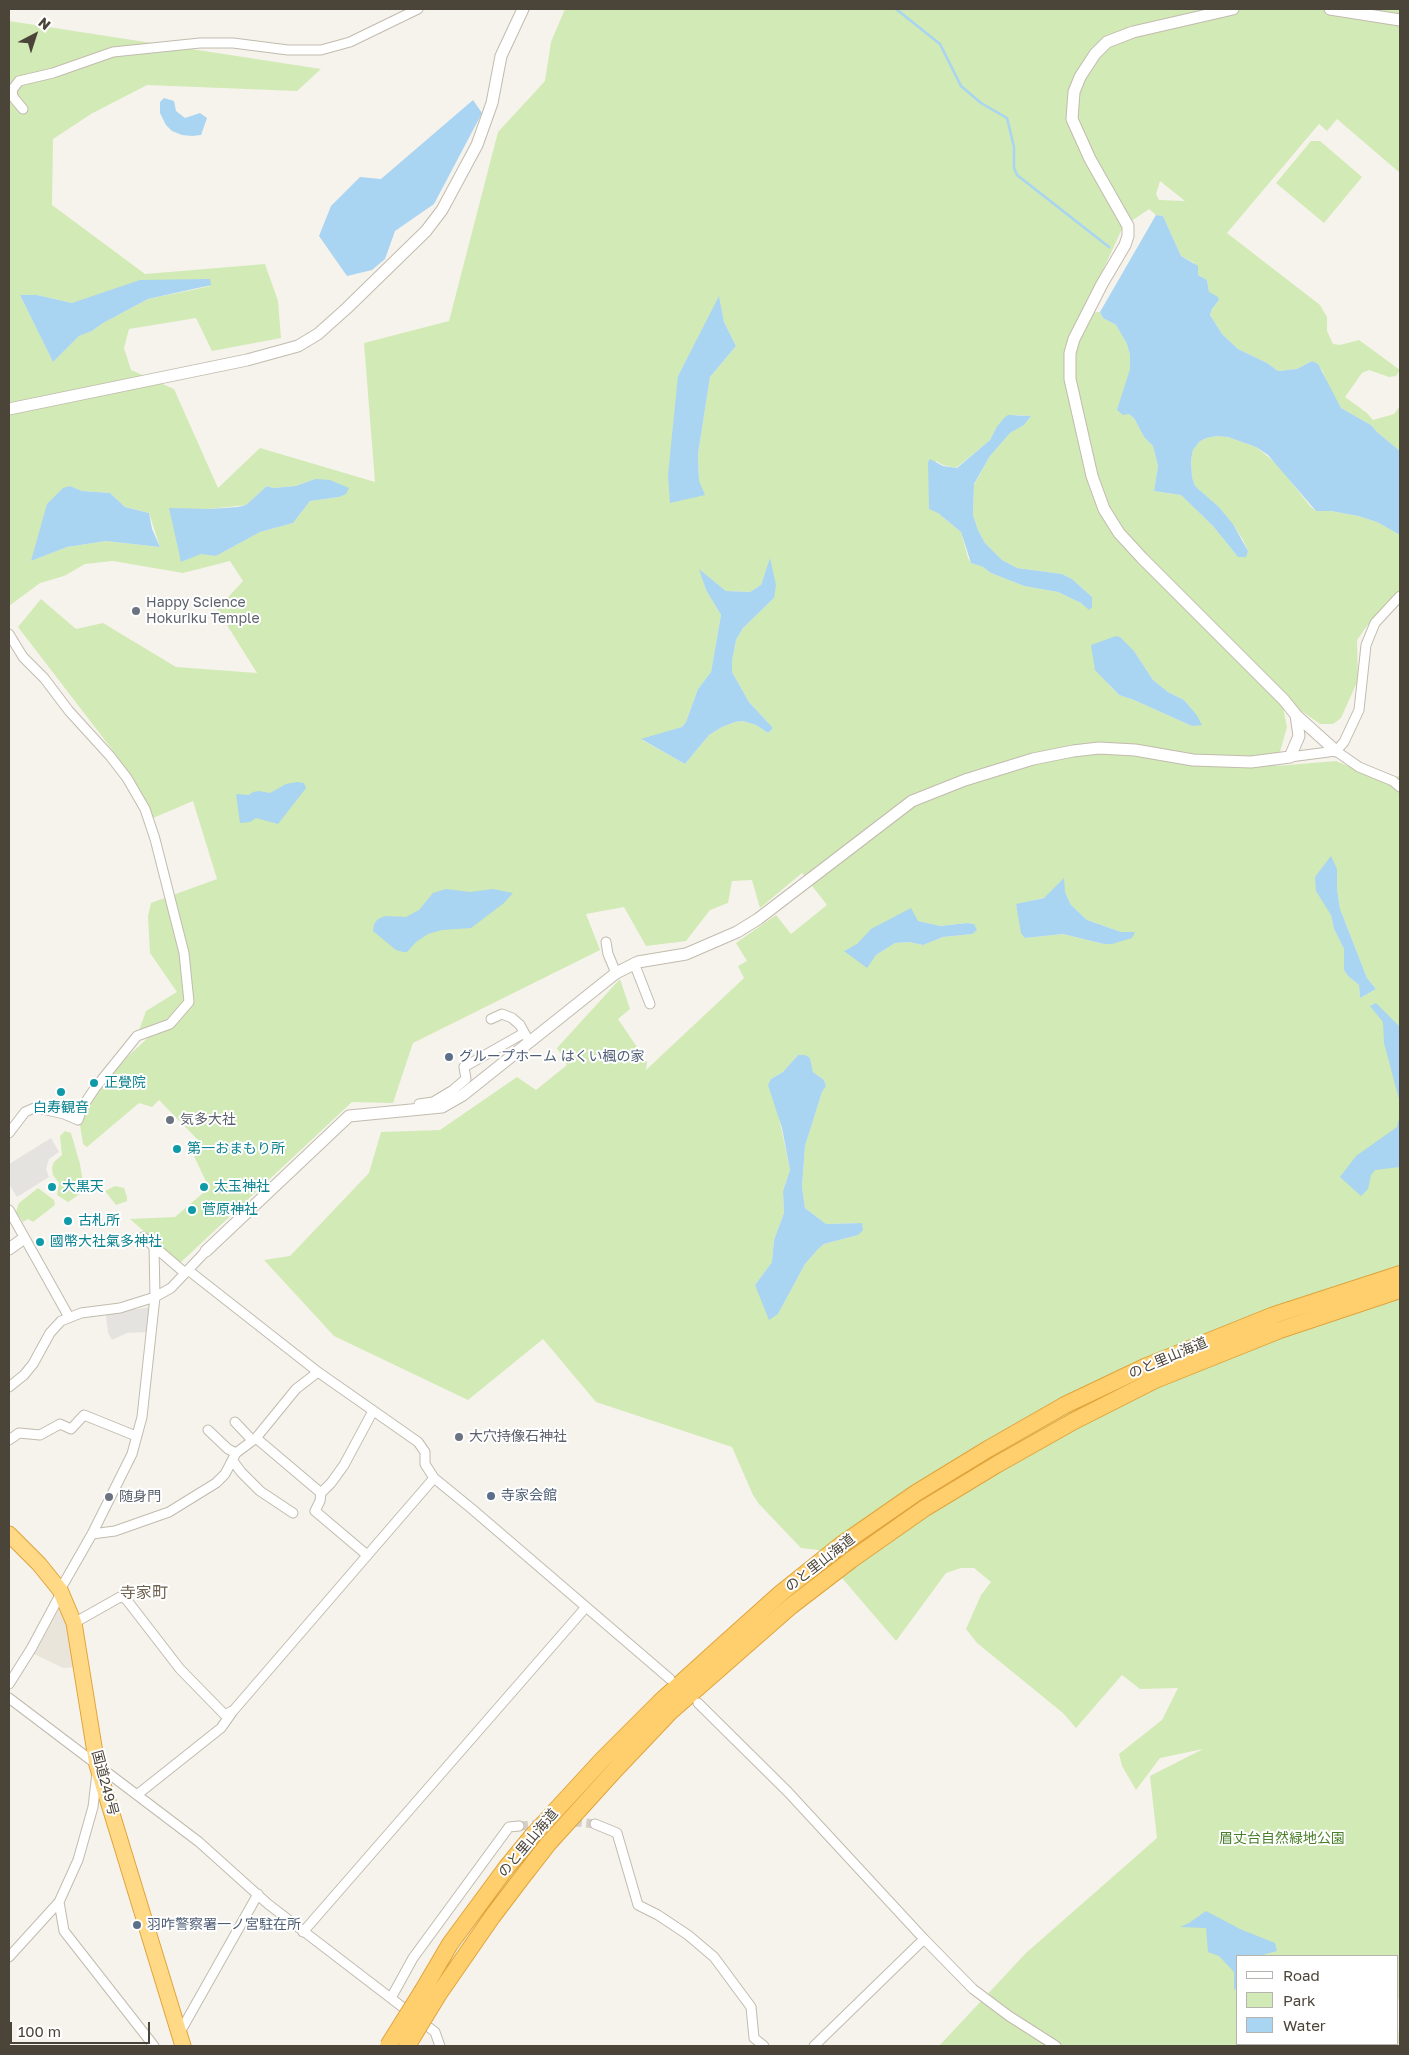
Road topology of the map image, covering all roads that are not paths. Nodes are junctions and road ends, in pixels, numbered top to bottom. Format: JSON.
{"nodes":[{"id":1,"x":418,"y":9,"type":"edge"},
{"id":2,"x":522,"y":9,"type":"edge"},
{"id":3,"x":1233,"y":9,"type":"edge"},
{"id":4,"x":1330,"y":9,"type":"edge"},
{"id":5,"x":1400,"y":20,"type":"edge"},
{"id":6,"x":23,"y":109,"type":"dead end"},
{"id":7,"x":9,"y":409,"type":"edge"},
{"id":8,"x":1400,"y":596,"type":"edge"},
{"id":9,"x":9,"y":634,"type":"edge"},
{"id":10,"x":1296,"y":716,"type":"junction"},
{"id":11,"x":1336,"y":751,"type":"junction"},
{"id":12,"x":1290,"y":757,"type":"junction"},
{"id":13,"x":1400,"y":787,"type":"edge"},
{"id":14,"x":606,"y":942,"type":"dead end"},
{"id":15,"x":634,"y":963,"type":"junction"},
{"id":16,"x":616,"y":973,"type":"junction"},
{"id":17,"x":650,"y":1004,"type":"dead end"},
{"id":18,"x":491,"y":1018,"type":"dead end"},
{"id":19,"x":527,"y":1038,"type":"junction"},
{"id":20,"x":402,"y":1111,"type":"junction"},
{"id":21,"x":9,"y":1133,"type":"edge"},
{"id":22,"x":9,"y":1210,"type":"edge"},
{"id":23,"x":143,"y":1237,"type":"dead end"},
{"id":24,"x":23,"y":1239,"type":"junction"},
{"id":25,"x":154,"y":1246,"type":"junction"},
{"id":26,"x":9,"y":1249,"type":"edge"},
{"id":27,"x":206,"y":1251,"type":"joint"},
{"id":28,"x":187,"y":1272,"type":"junction"},
{"id":29,"x":1400,"y":1274,"type":"edge"},
{"id":30,"x":1400,"y":1290,"type":"edge"},
{"id":31,"x":155,"y":1297,"type":"junction"},
{"id":32,"x":69,"y":1317,"type":"junction"},
{"id":33,"x":318,"y":1372,"type":"junction"},
{"id":34,"x":9,"y":1386,"type":"edge"},
{"id":35,"x":373,"y":1410,"type":"junction"},
{"id":36,"x":235,"y":1422,"type":"dead end"},
{"id":37,"x":208,"y":1430,"type":"dead end"},
{"id":38,"x":136,"y":1436,"type":"junction"},
{"id":39,"x":254,"y":1439,"type":"junction"},
{"id":40,"x":9,"y":1440,"type":"edge"},
{"id":41,"x":234,"y":1457,"type":"junction"},
{"id":42,"x":434,"y":1478,"type":"junction"},
{"id":43,"x":321,"y":1493,"type":"junction"},
{"id":44,"x":293,"y":1513,"type":"dead end"},
{"id":45,"x":9,"y":1534,"type":"edge"},
{"id":46,"x":92,"y":1534,"type":"junction"},
{"id":47,"x":367,"y":1555,"type":"junction"},
{"id":48,"x":61,"y":1592,"type":"junction"},
{"id":49,"x":586,"y":1607,"type":"junction"},
{"id":50,"x":74,"y":1623,"type":"junction"},
{"id":51,"x":670,"y":1679,"type":"dead end"},
{"id":52,"x":9,"y":1684,"type":"edge"},
{"id":53,"x":9,"y":1698,"type":"edge"},
{"id":54,"x":698,"y":1703,"type":"dead end"},
{"id":55,"x":233,"y":1711,"type":"junction"},
{"id":56,"x":97,"y":1765,"type":"junction"},
{"id":57,"x":138,"y":1794,"type":"junction"},
{"id":58,"x":594,"y":1824,"type":"tunnel mouth"},
{"id":59,"x":519,"y":1826,"type":"tunnel mouth"},
{"id":60,"x":258,"y":1894,"type":"junction"},
{"id":61,"x":59,"y":1902,"type":"junction"},
{"id":62,"x":303,"y":1932,"type":"junction"},
{"id":63,"x":924,"y":1940,"type":"junction"},
{"id":64,"x":9,"y":1958,"type":"edge"},
{"id":65,"x":391,"y":1998,"type":"junction"},
{"id":66,"x":181,"y":2040,"type":"edge"},
{"id":67,"x":154,"y":2046,"type":"edge"},
{"id":68,"x":388,"y":2046,"type":"edge"},
{"id":69,"x":407,"y":2046,"type":"edge"},
{"id":70,"x":440,"y":2046,"type":"edge"},
{"id":71,"x":764,"y":2046,"type":"edge"},
{"id":72,"x":814,"y":2046,"type":"edge"},
{"id":73,"x":1056,"y":2046,"type":"edge"}],
"edges":[{"from":1,"to":6,"type":"street"},
{"from":2,"to":7,"type":"street"},
{"from":3,"to":10,"type":"street"},
{"from":4,"to":5,"type":"street"},
{"from":8,"to":11,"type":"street"},
{"from":9,"to":21,"type":"street"},
{"from":10,"to":11,"type":"street"},
{"from":10,"to":12,"type":"street"},
{"from":11,"to":12,"type":"street"},
{"from":11,"to":13,"type":"street"},
{"from":12,"to":15,"type":"street"},
{"from":14,"to":16,"type":"street"},
{"from":15,"to":16,"type":"street"},
{"from":15,"to":17,"type":"street"},
{"from":16,"to":19,"type":"street"},
{"from":18,"to":19,"type":"street"},
{"from":19,"to":20,"type":"street"},
{"from":19,"to":20,"type":"street"},
{"from":20,"to":27,"type":"street"},
{"from":22,"to":24,"type":"street"},
{"from":23,"to":25,"type":"street"},
{"from":24,"to":26,"type":"street"},
{"from":24,"to":32,"type":"street"},
{"from":25,"to":28,"type":"street"},
{"from":25,"to":31,"type":"street"},
{"from":27,"to":28,"type":"street"},
{"from":28,"to":31,"type":"street"},
{"from":28,"to":33,"type":"street"},
{"from":29,"to":68,"type":"highway","name":"のと里山海道","bridge":true},
{"from":30,"to":69,"type":"highway","name":"のと里山海道","bridge":true},
{"from":31,"to":32,"type":"street"},
{"from":31,"to":38,"type":"street"},
{"from":32,"to":34,"type":"street"},
{"from":33,"to":35,"type":"street"},
{"from":33,"to":39,"type":"street"},
{"from":35,"to":42,"type":"street"},
{"from":35,"to":43,"type":"street"},
{"from":36,"to":39,"type":"street"},
{"from":37,"to":41,"type":"street"},
{"from":38,"to":40,"type":"street"},
{"from":38,"to":46,"type":"street"},
{"from":39,"to":41,"type":"street"},
{"from":39,"to":43,"type":"street"},
{"from":41,"to":44,"type":"street"},
{"from":41,"to":46,"type":"street"},
{"from":42,"to":47,"type":"street"},
{"from":42,"to":49,"type":"street"},
{"from":43,"to":47,"type":"street"},
{"from":45,"to":48,"type":"highway","name":"国道249号"},
{"from":46,"to":48,"type":"street"},
{"from":47,"to":55,"type":"street"},
{"from":48,"to":50,"type":"highway","name":"国道249号"},
{"from":48,"to":52,"type":"street"},
{"from":49,"to":51,"type":"street"},
{"from":49,"to":62,"type":"street"},
{"from":50,"to":55,"type":"street"},
{"from":50,"to":56,"type":"highway","name":"国道249号"},
{"from":53,"to":56,"type":"street"},
{"from":54,"to":63,"type":"street"},
{"from":55,"to":57,"type":"street"},
{"from":56,"to":57,"type":"street"},
{"from":56,"to":61,"type":"street"},
{"from":56,"to":66,"type":"highway","name":"国道249号"},
{"from":57,"to":60,"type":"street"},
{"from":58,"to":71,"type":"street"},
{"from":59,"to":65,"type":"street"},
{"from":60,"to":62,"type":"street"},
{"from":60,"to":66,"type":"street"},
{"from":61,"to":64,"type":"street"},
{"from":61,"to":67,"type":"street"},
{"from":62,"to":65,"type":"street"},
{"from":63,"to":72,"type":"street"},
{"from":63,"to":73,"type":"street"},
{"from":65,"to":70,"type":"street"}]}
